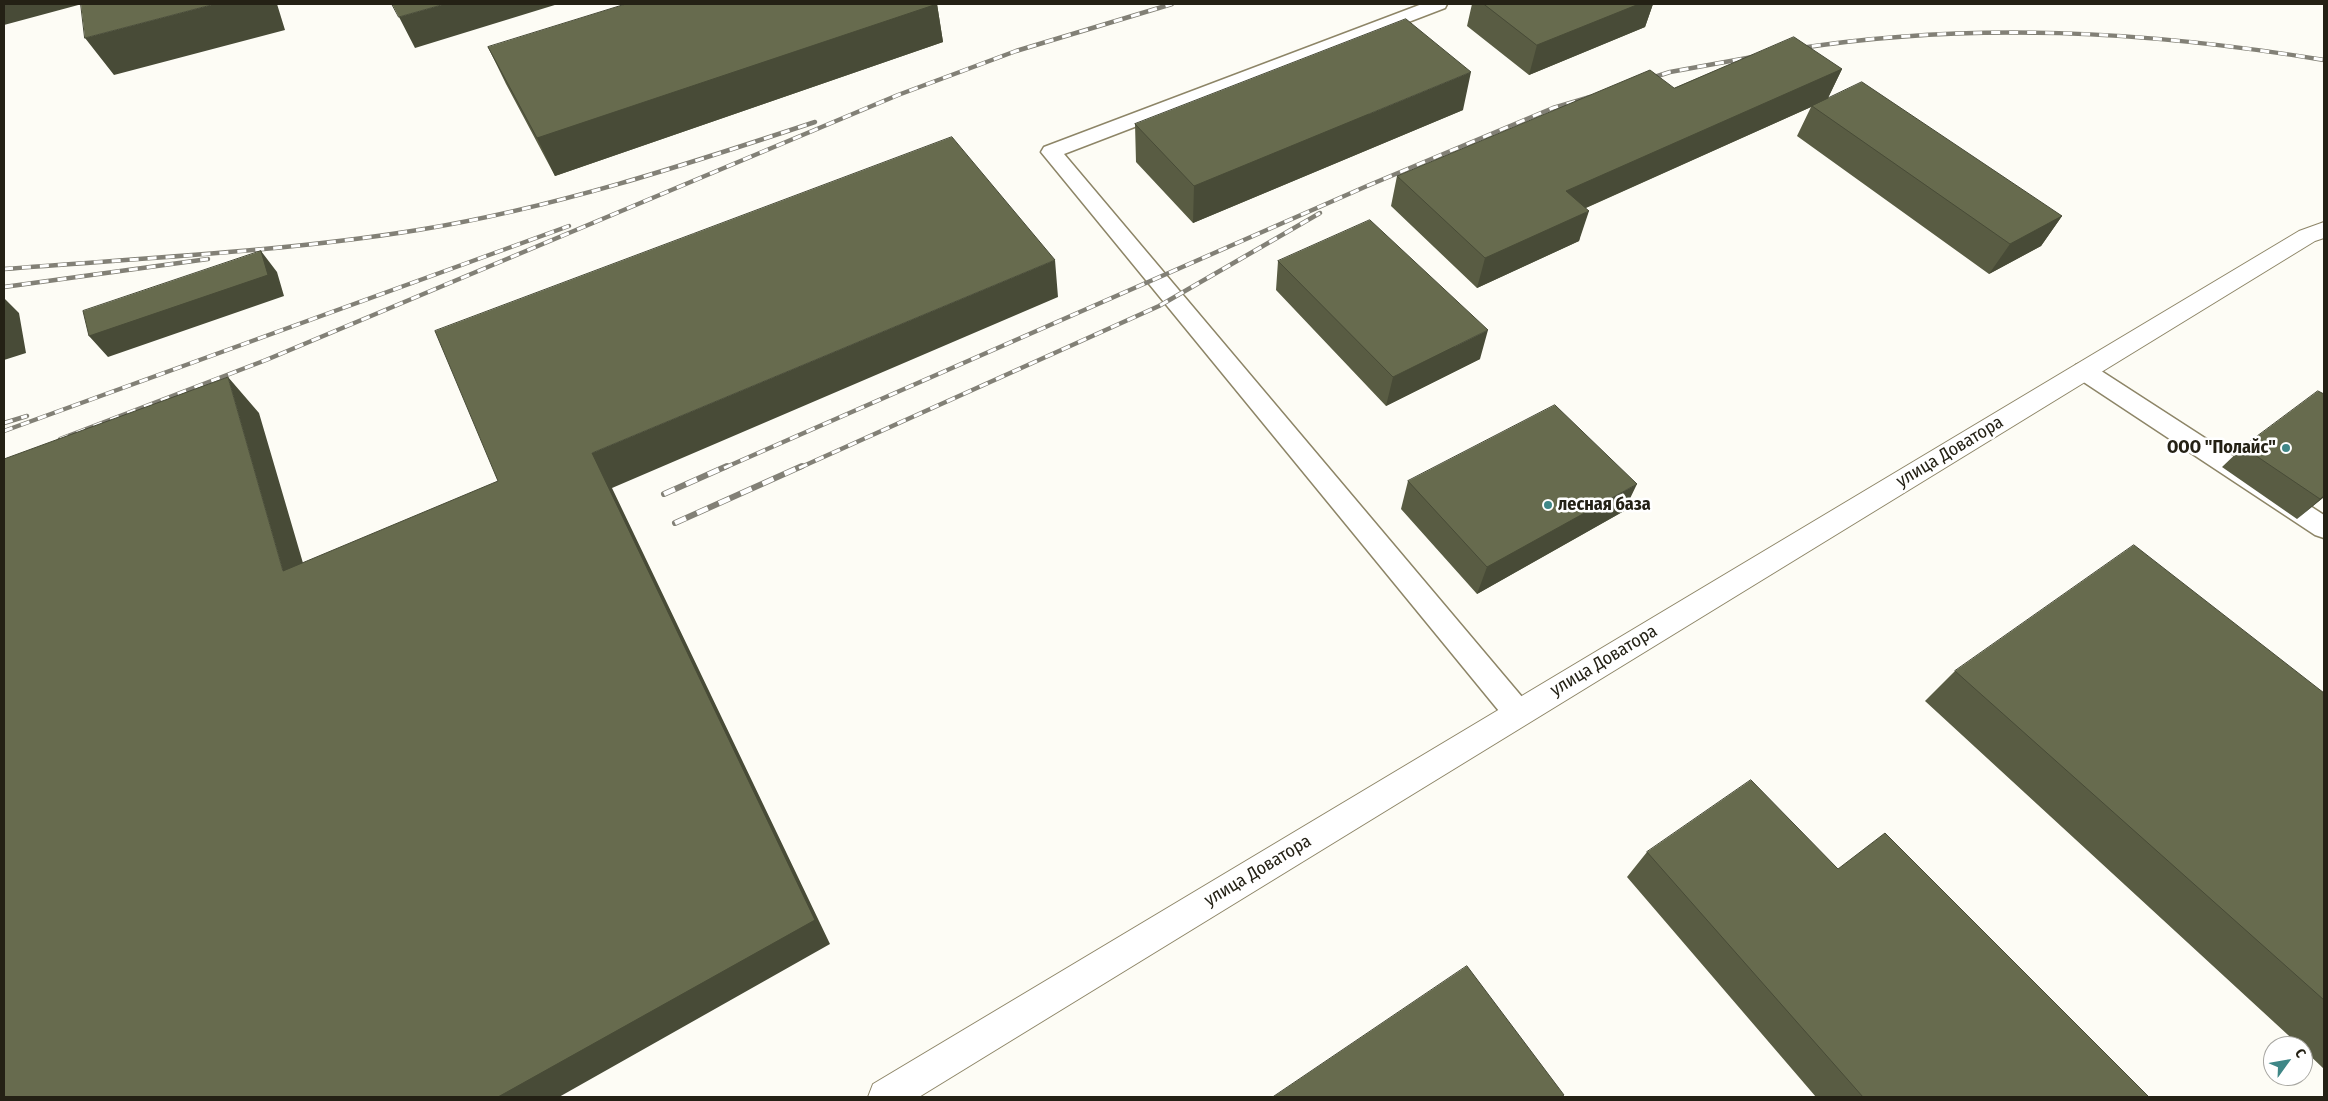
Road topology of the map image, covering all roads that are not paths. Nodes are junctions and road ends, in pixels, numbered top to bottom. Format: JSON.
{"nodes":[{"id":1,"x":1438,"y":4,"type":"edge"},
{"id":2,"x":2324,"y":230,"type":"edge"},
{"id":3,"x":2084,"y":371,"type":"junction"},
{"id":4,"x":2324,"y":528,"type":"edge"},
{"id":5,"x":1518,"y":713,"type":"junction"},
{"id":6,"x":886,"y":1097,"type":"edge"}],
"edges":[{"from":1,"to":5,"type":"lane"},
{"from":2,"to":3,"type":"street","name":"улица Доватора"},
{"from":3,"to":4,"type":"lane"},
{"from":3,"to":5,"type":"street","name":"улица Доватора"},
{"from":5,"to":6,"type":"street","name":"улица Доватора"}]}
